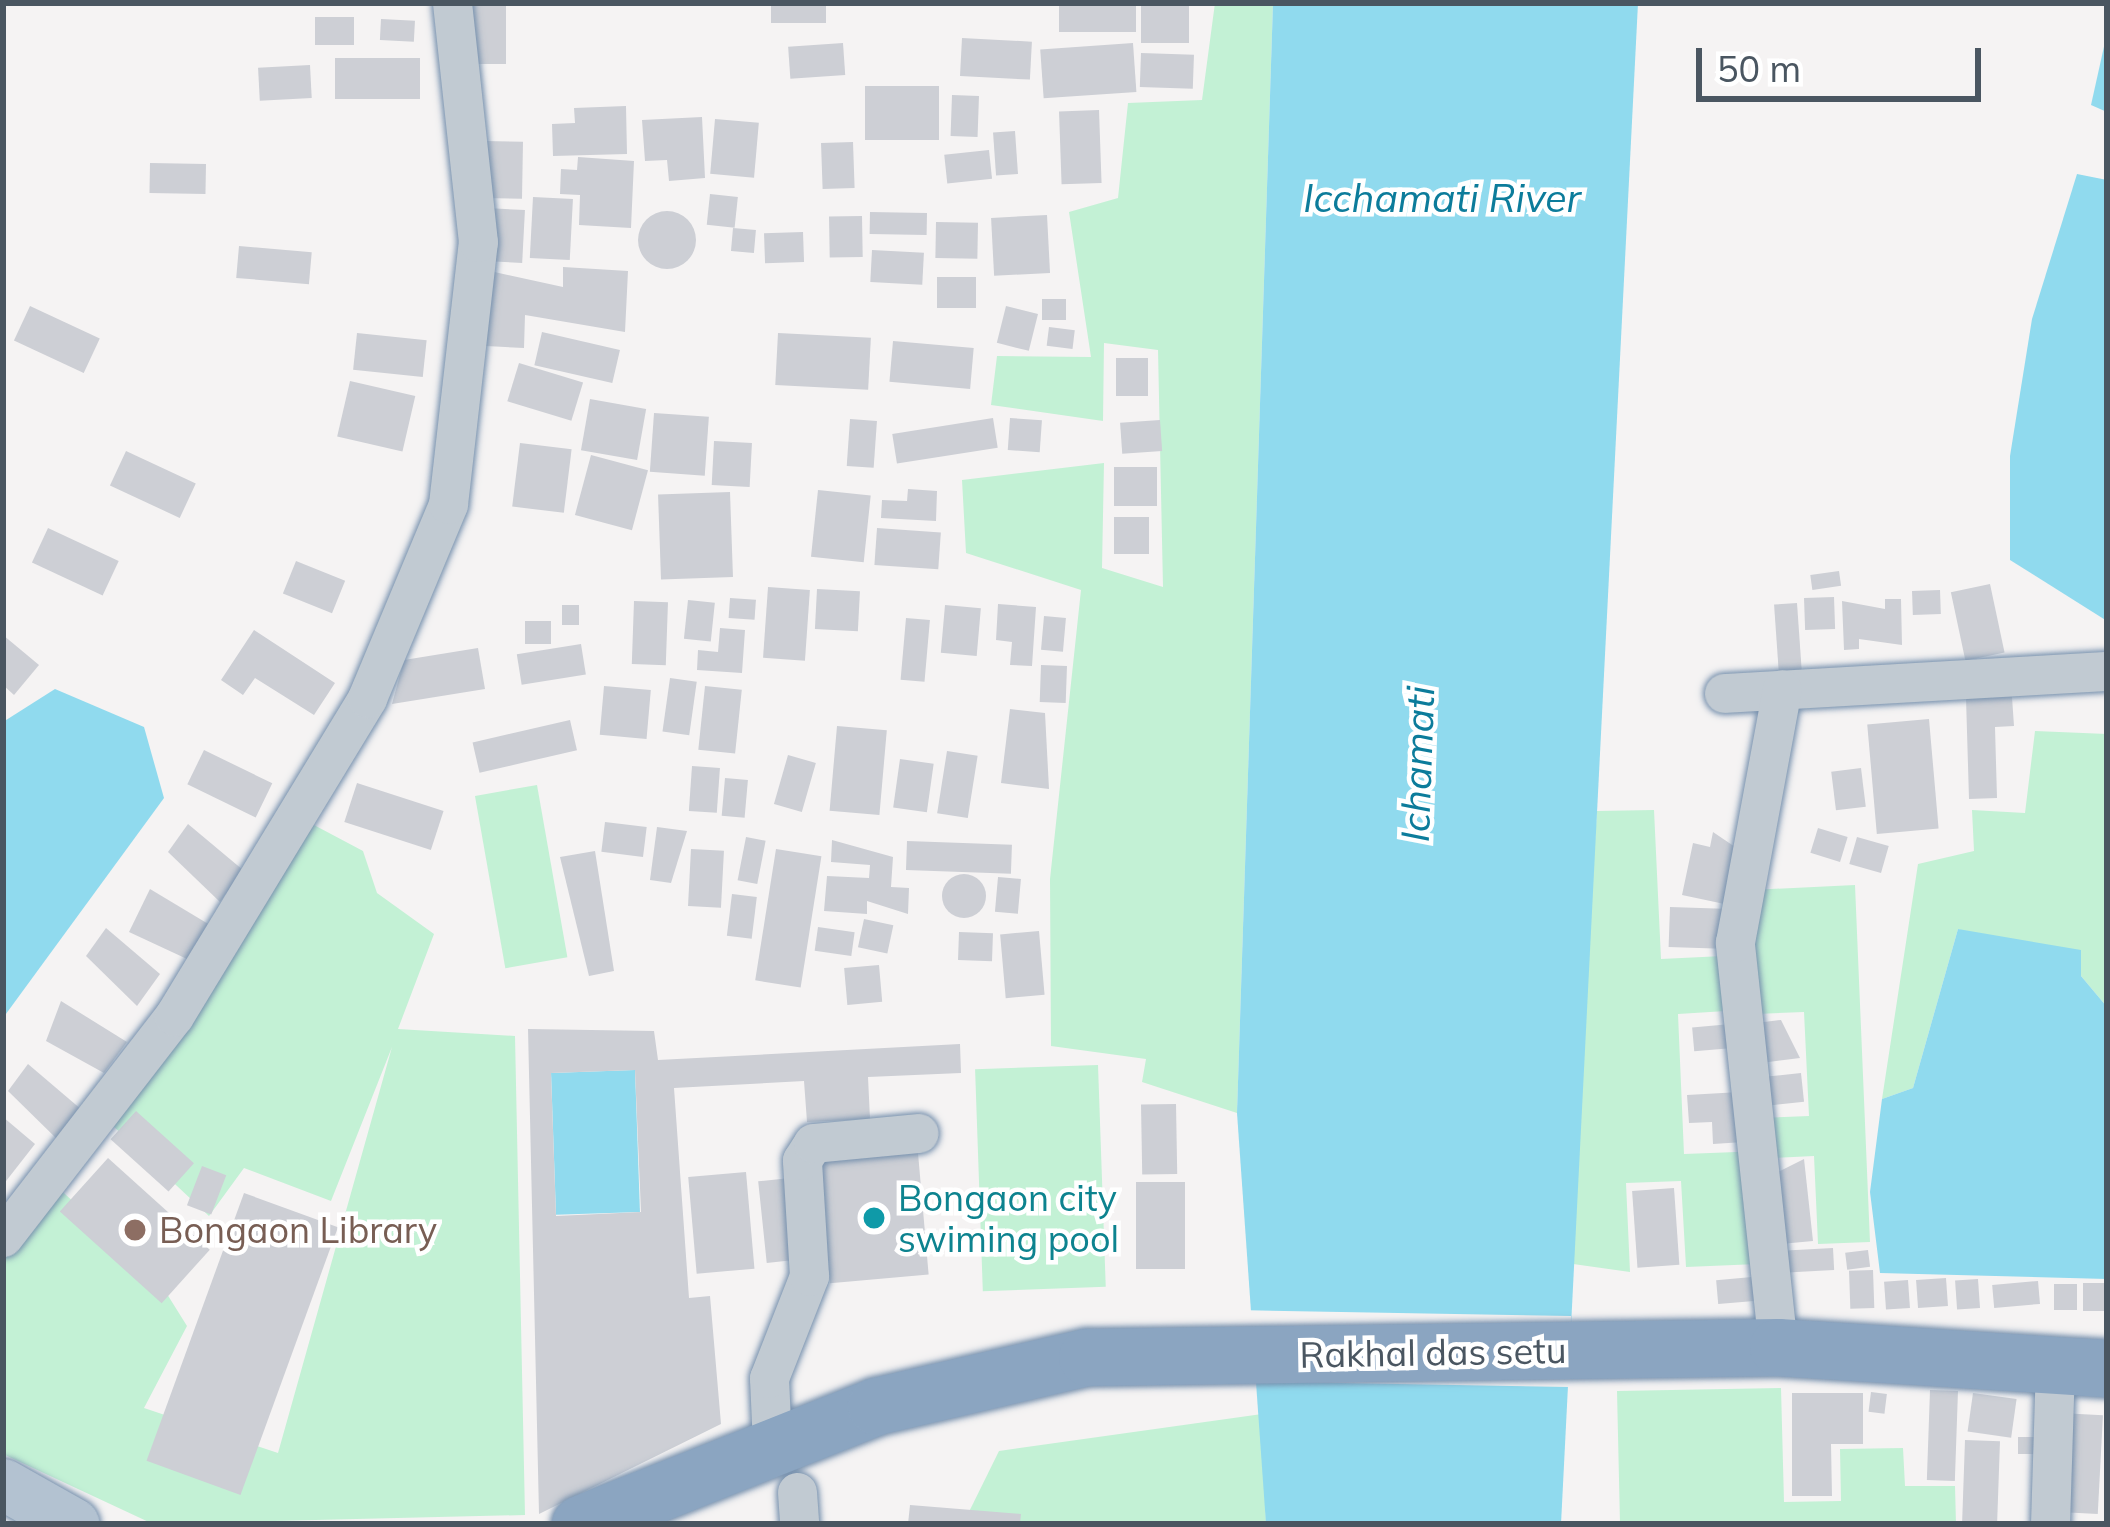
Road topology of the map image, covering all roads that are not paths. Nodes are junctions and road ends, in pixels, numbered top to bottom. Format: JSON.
{"nodes":[{"id":1,"x":452,"y":3,"type":"edge"},
{"id":2,"x":2107,"y":671,"type":"edge"},
{"id":3,"x":1782,"y":689,"type":"junction"},
{"id":4,"x":1724,"y":693,"type":"dead end"},
{"id":5,"x":919,"y":1133,"type":"dead end"},
{"id":6,"x":3,"y":1237,"type":"edge"},
{"id":7,"x":1771,"y":1347,"type":"junction"},
{"id":8,"x":2081,"y":1366,"type":"edge"},
{"id":9,"x":3,"y":1484,"type":"edge"},
{"id":10,"x":789,"y":1487,"type":"edge"},
{"id":11,"x":74,"y":1524,"type":"edge"},
{"id":12,"x":580,"y":1524,"type":"edge"},
{"id":13,"x":2050,"y":1524,"type":"edge"}],
"edges":[{"from":1,"to":6,"type":"street"},
{"from":2,"to":3,"type":"street"},
{"from":3,"to":4,"type":"street"},
{"from":3,"to":7,"type":"street"},
{"from":5,"to":10,"type":"street"},
{"from":7,"to":8,"type":"highway","name":"Rakhal das setu"},
{"from":7,"to":10,"type":"highway","name":"Rakhal das setu"},
{"from":8,"to":13,"type":"street"},
{"from":9,"to":11,"type":"main road"},
{"from":10,"to":12,"type":"highway","name":"Rakhal das setu"}]}
